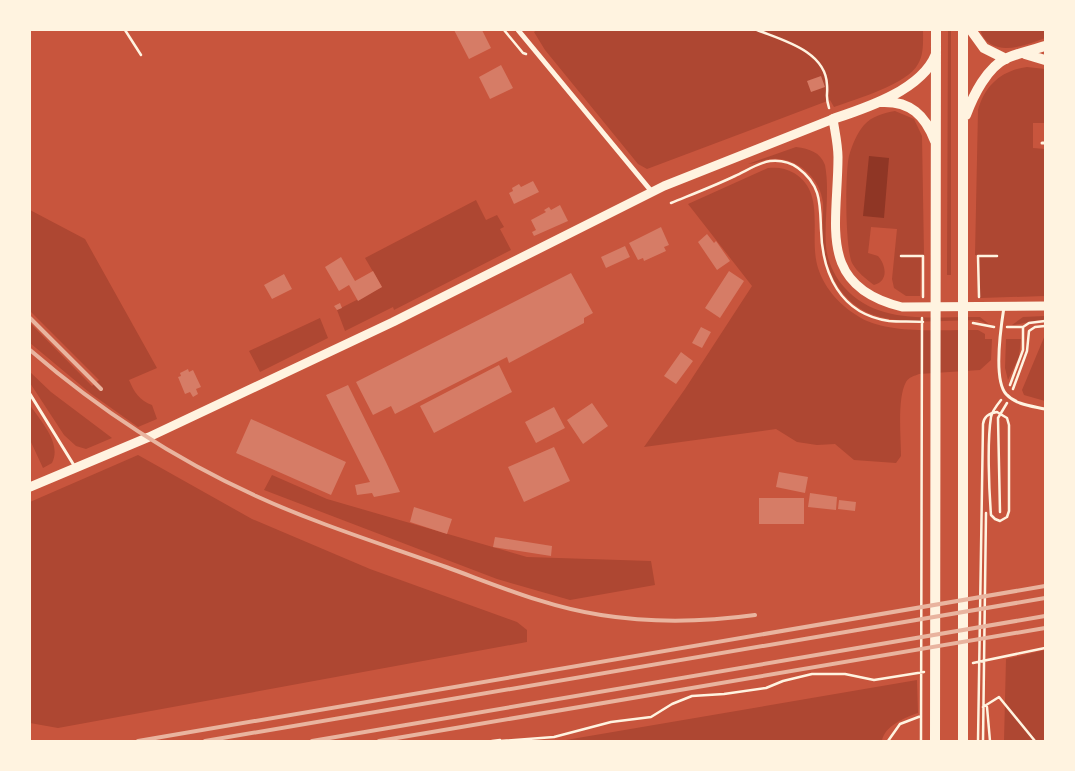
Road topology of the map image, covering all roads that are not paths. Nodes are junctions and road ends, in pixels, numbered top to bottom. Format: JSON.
{"nodes":[{"id":1,"x":518,"y":30,"type":"edge"},
{"id":2,"x":936,"y":30,"type":"edge"},
{"id":3,"x":963,"y":30,"type":"edge"},
{"id":4,"x":971,"y":30,"type":"edge"},
{"id":5,"x":1045,"y":46,"type":"edge"},
{"id":6,"x":937,"y":51,"type":"junction"},
{"id":7,"x":1022,"y":54,"type":"junction"},
{"id":8,"x":1006,"y":59,"type":"junction"},
{"id":9,"x":1045,"y":60,"type":"edge"},
{"id":10,"x":881,"y":102,"type":"junction"},
{"id":11,"x":833,"y":119,"type":"junction"},
{"id":12,"x":963,"y":121,"type":"junction"},
{"id":13,"x":938,"y":148,"type":"junction"},
{"id":14,"x":652,"y":192,"type":"junction"},
{"id":15,"x":1045,"y":306,"type":"edge"},
{"id":16,"x":1004,"y":307,"type":"junction"},
{"id":17,"x":30,"y":394,"type":"edge"},
{"id":18,"x":1045,"y":409,"type":"edge"},
{"id":19,"x":75,"y":468,"type":"junction"},
{"id":20,"x":30,"y":487,"type":"edge"},
{"id":21,"x":935,"y":741,"type":"edge"},
{"id":22,"x":963,"y":741,"type":"edge"}],
"edges":[{"from":1,"to":14,"type":"street"},
{"from":2,"to":6,"type":"main road"},
{"from":3,"to":12,"type":"main road"},
{"from":4,"to":8,"type":"main road"},
{"from":5,"to":7,"type":"main road"},
{"from":6,"to":10,"type":"main road"},
{"from":6,"to":13,"type":"main road"},
{"from":7,"to":8,"type":"main road"},
{"from":7,"to":9,"type":"main road"},
{"from":8,"to":12,"type":"main road"},
{"from":10,"to":11,"type":"main road"},
{"from":10,"to":13,"type":"main road"},
{"from":11,"to":14,"type":"main road"},
{"from":11,"to":16,"type":"main road"},
{"from":12,"to":22,"type":"main road"},
{"from":13,"to":21,"type":"main road"},
{"from":14,"to":19,"type":"main road"},
{"from":15,"to":16,"type":"main road"},
{"from":16,"to":18,"type":"lane"},
{"from":17,"to":19,"type":"lane"},
{"from":19,"to":20,"type":"main road"}]}
